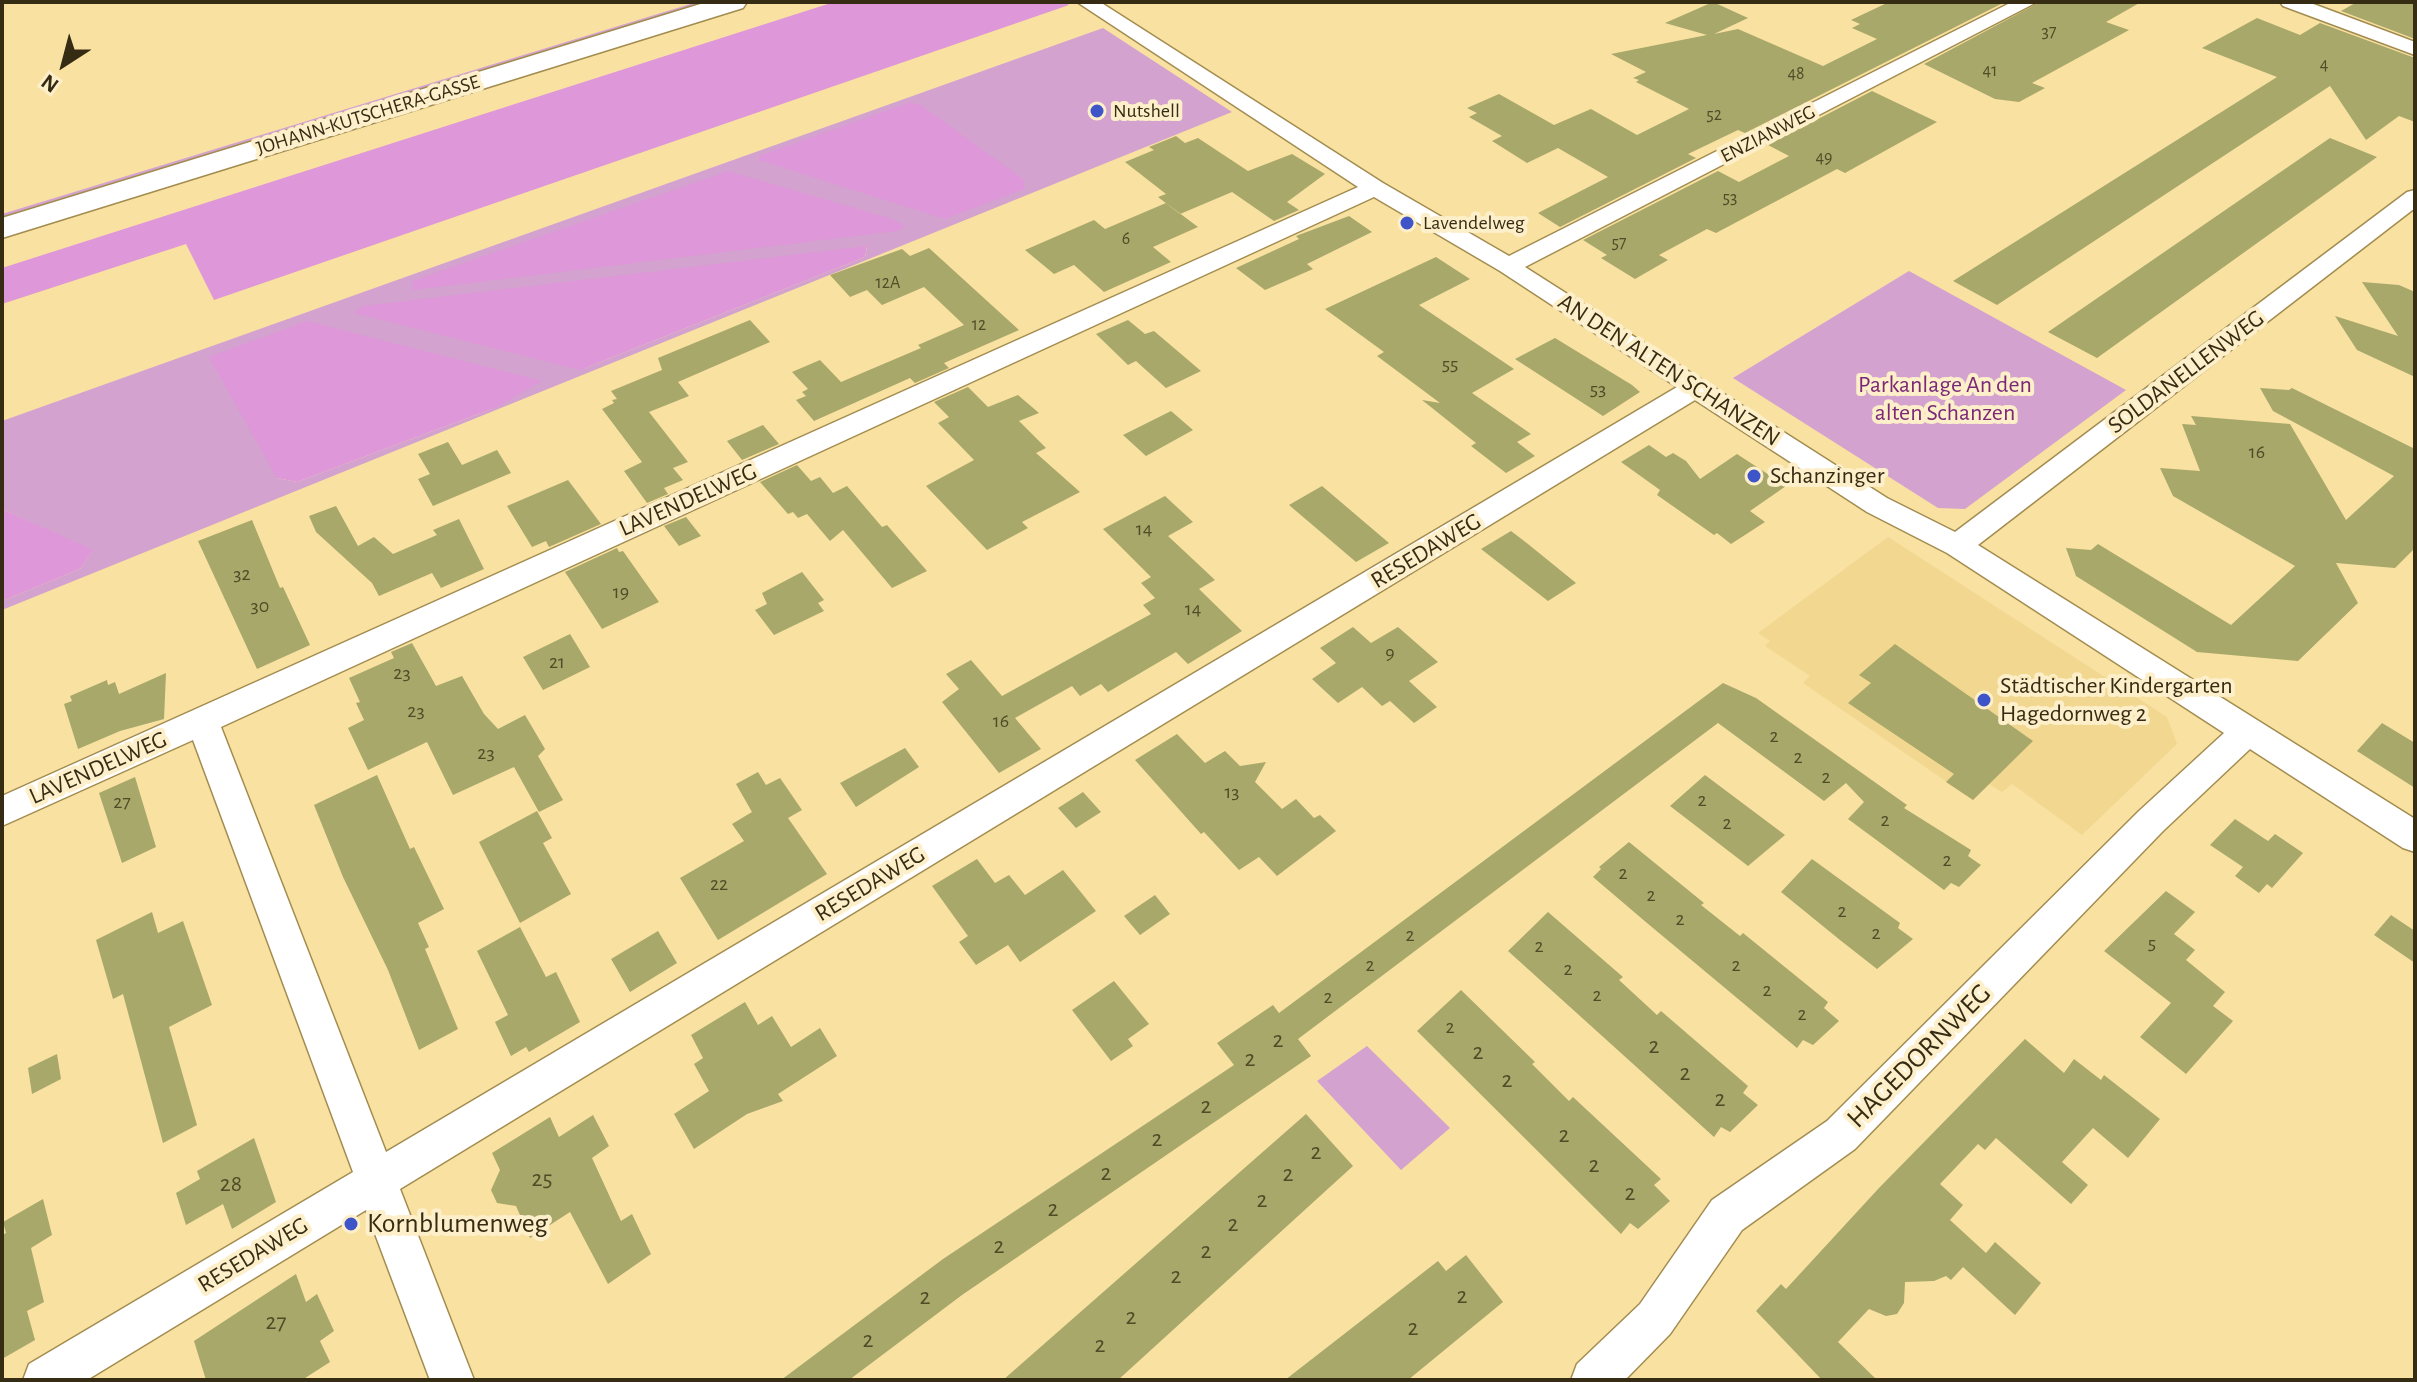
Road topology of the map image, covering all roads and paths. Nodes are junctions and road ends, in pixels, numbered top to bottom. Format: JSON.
{"nodes":[{"id":1,"x":734,"y":2,"type":"edge"},
{"id":2,"x":1087,"y":2,"type":"edge"},
{"id":3,"x":2027,"y":2,"type":"edge"},
{"id":4,"x":2290,"y":2,"type":"edge"},
{"id":5,"x":2415,"y":49,"type":"edge"},
{"id":6,"x":1375,"y":188,"type":"junction"},
{"id":7,"x":2415,"y":197,"type":"edge"},
{"id":8,"x":2,"y":228,"type":"edge"},
{"id":9,"x":1508,"y":266,"type":"junction"},
{"id":10,"x":1695,"y":388,"type":"junction"},
{"id":11,"x":1957,"y":546,"type":"junction"},
{"id":12,"x":202,"y":721,"type":"junction"},
{"id":13,"x":2248,"y":731,"type":"junction"},
{"id":14,"x":2,"y":812,"type":"edge"},
{"id":15,"x":2415,"y":837,"type":"edge"},
{"id":16,"x":375,"y":1181,"type":"junction"},
{"id":17,"x":45,"y":1380,"type":"edge"},
{"id":18,"x":452,"y":1380,"type":"edge"},
{"id":19,"x":1593,"y":1380,"type":"edge"}],
"edges":[{"from":1,"to":8,"type":"street","name":"JOHANN-KUTSCHERA-GASSE"},
{"from":2,"to":6,"type":"street","name":"AN DEN ALTEN SCHANZEN"},
{"from":3,"to":9,"type":"street","name":"ENZIANWEG"},
{"from":4,"to":5,"type":"street"},
{"from":6,"to":9,"type":"street","name":"AN DEN ALTEN SCHANZEN"},
{"from":6,"to":12,"type":"street","name":"LAVENDELWEG"},
{"from":7,"to":11,"type":"street","name":"SOLDANELLENWEG"},
{"from":9,"to":10,"type":"street","name":"AN DEN ALTEN SCHANZEN"},
{"from":10,"to":11,"type":"street","name":"AN DEN ALTEN SCHANZEN"},
{"from":10,"to":16,"type":"street","name":"RESEDAWEG"},
{"from":11,"to":13,"type":"street","name":"AN DEN ALTEN SCHANZEN"},
{"from":12,"to":14,"type":"street","name":"LAVENDELWEG"},
{"from":12,"to":16,"type":"street"},
{"from":13,"to":15,"type":"street","name":"AN DEN ALTEN SCHANZEN"},
{"from":13,"to":19,"type":"street","name":"HAGEDORNWEG"},
{"from":16,"to":17,"type":"street","name":"RESEDAWEG"},
{"from":16,"to":18,"type":"street"}]}
